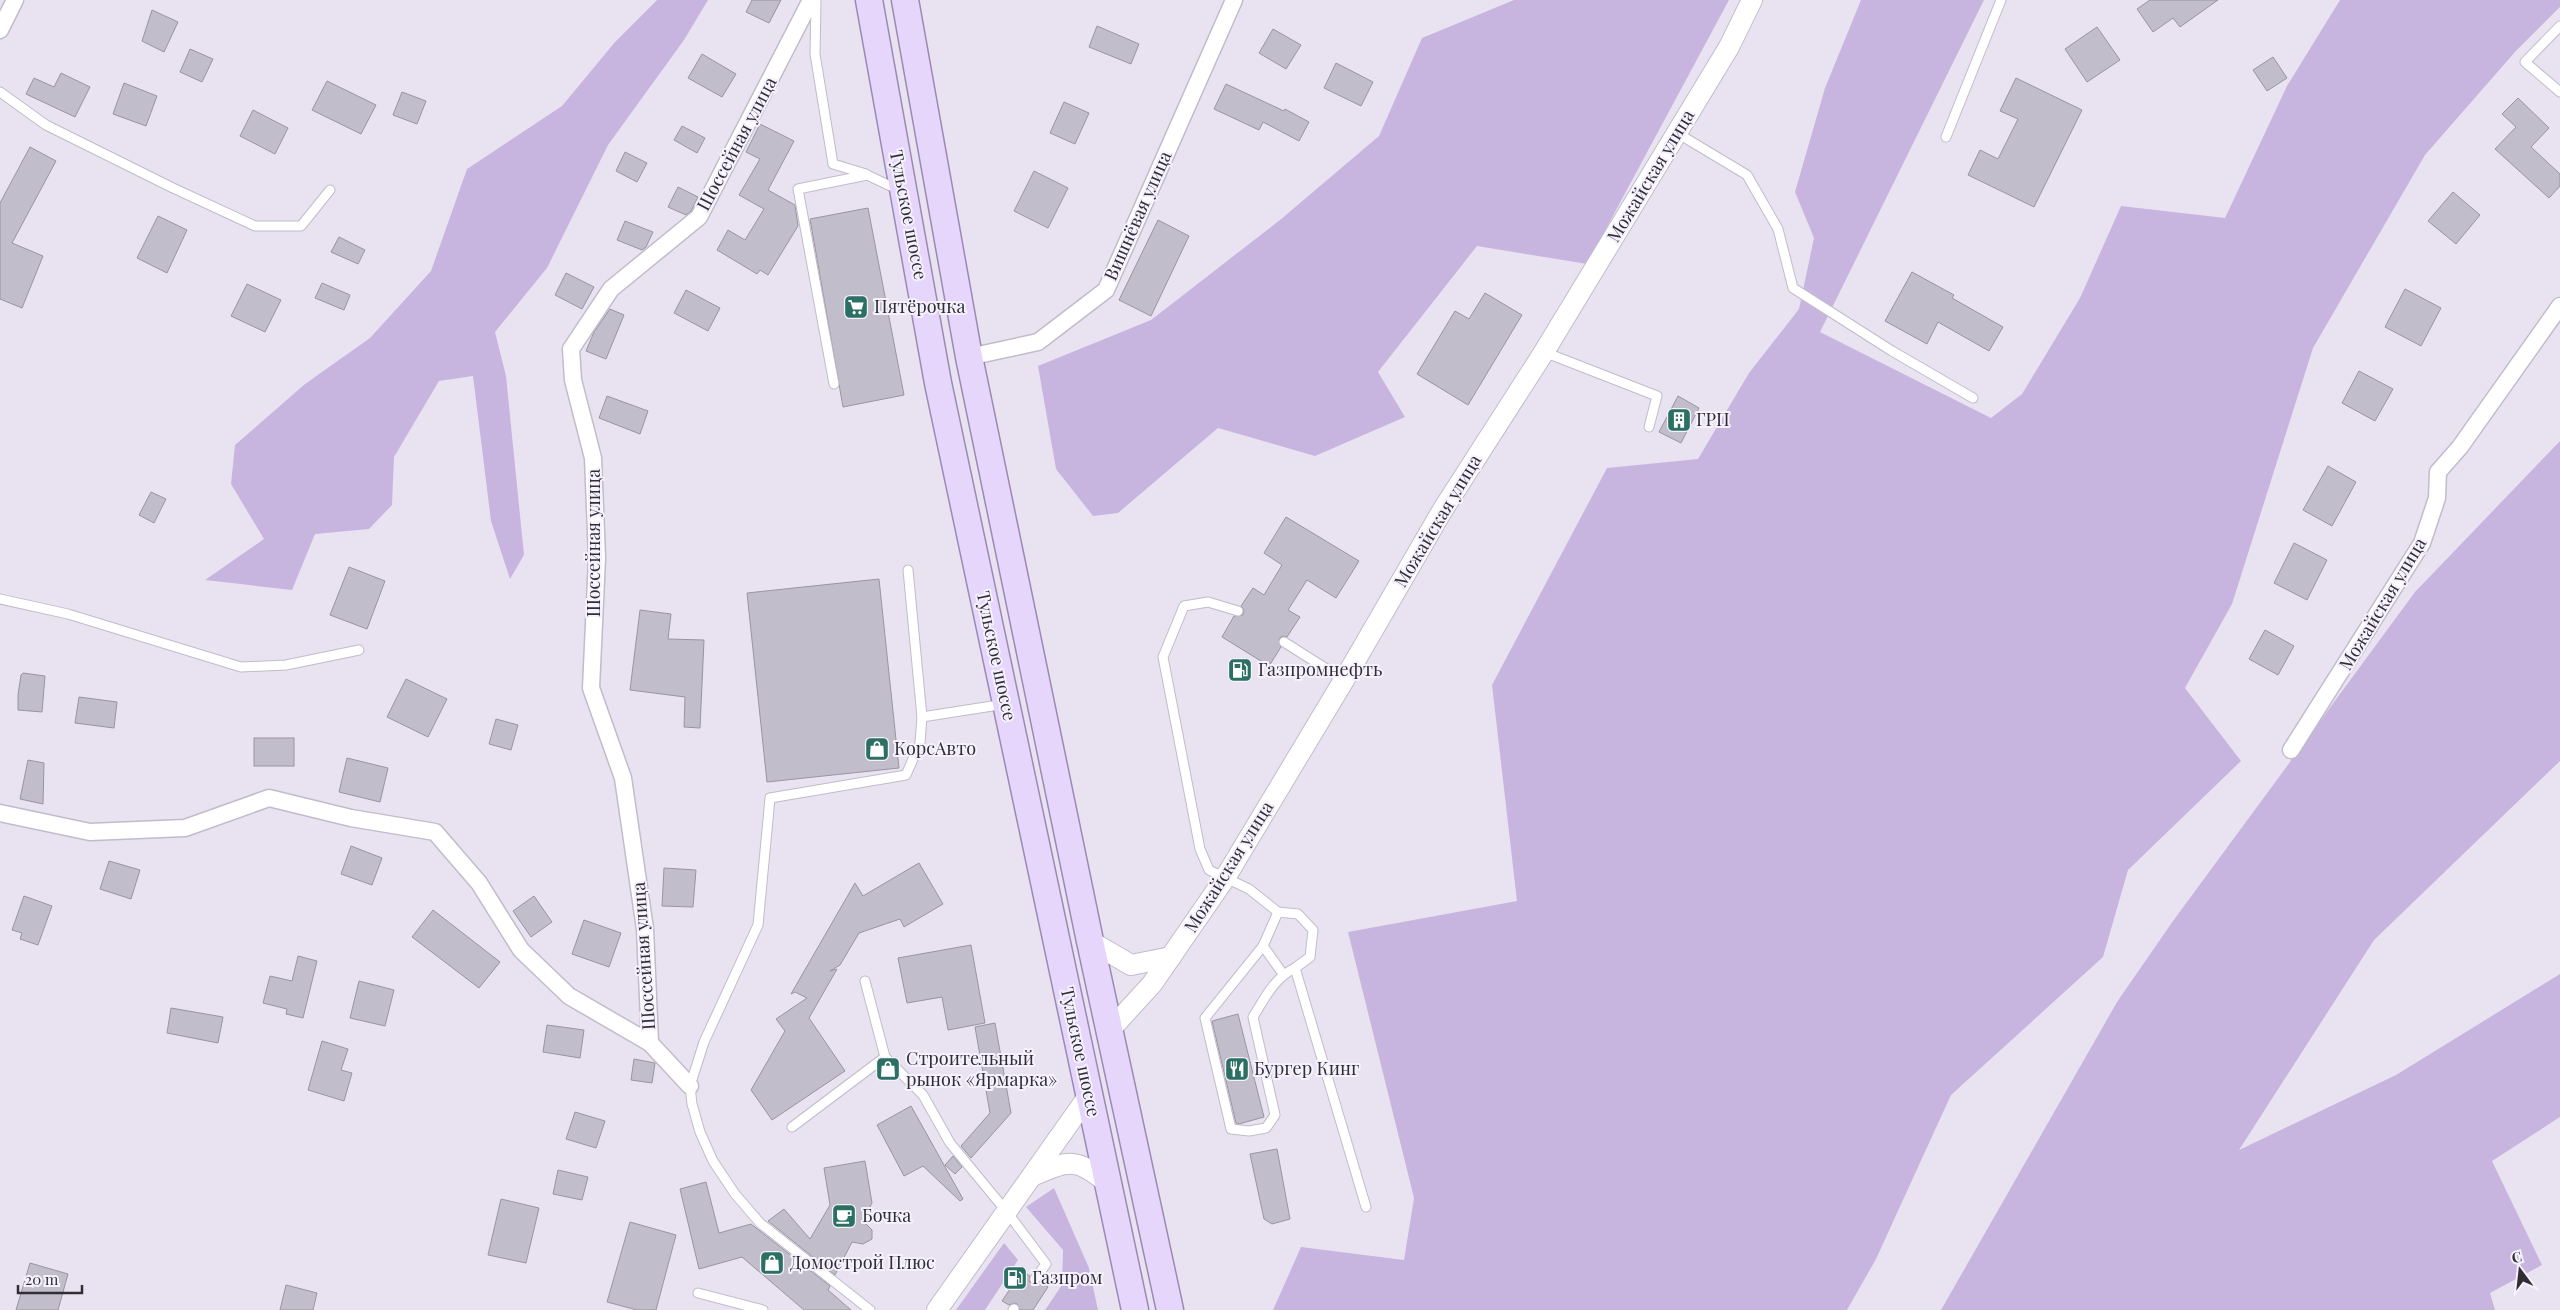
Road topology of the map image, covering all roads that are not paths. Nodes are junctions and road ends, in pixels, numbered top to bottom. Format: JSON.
{"nodes":[{"id":1,"x":15,"y":0,"type":"edge"},
{"id":2,"x":811,"y":0,"type":"edge"},
{"id":3,"x":816,"y":0,"type":"edge"},
{"id":4,"x":869,"y":0,"type":"edge"},
{"id":5,"x":906,"y":0,"type":"edge"},
{"id":6,"x":1234,"y":0,"type":"edge"},
{"id":7,"x":1752,"y":0,"type":"edge"},
{"id":8,"x":2001,"y":0,"type":"edge"},
{"id":9,"x":2560,"y":26,"type":"edge"},
{"id":10,"x":0,"y":30,"type":"edge"},
{"id":11,"x":0,"y":92,"type":"edge"},
{"id":12,"x":2560,"y":92,"type":"edge"},
{"id":13,"x":1677,"y":133,"type":"junction"},
{"id":14,"x":1946,"y":137,"type":"dead end"},
{"id":15,"x":867,"y":175,"type":"junction"},
{"id":16,"x":330,"y":190,"type":"dead end"},
{"id":17,"x":903,"y":192,"type":"junction"},
{"id":18,"x":2560,"y":306,"type":"edge"},
{"id":19,"x":1544,"y":352,"type":"junction"},
{"id":20,"x":969,"y":357,"type":"junction"},
{"id":21,"x":834,"y":384,"type":"dead end"},
{"id":22,"x":1973,"y":398,"type":"dead end"},
{"id":23,"x":1649,"y":427,"type":"dead end"},
{"id":24,"x":908,"y":570,"type":"dead end"},
{"id":25,"x":0,"y":599,"type":"edge"},
{"id":26,"x":1238,"y":611,"type":"dead end"},
{"id":27,"x":1284,"y":642,"type":"dead end"},
{"id":28,"x":359,"y":650,"type":"dead end"},
{"id":29,"x":1344,"y":680,"type":"junction"},
{"id":30,"x":1006,"y":704,"type":"junction"},
{"id":31,"x":922,"y":718,"type":"junction"},
{"id":32,"x":2291,"y":750,"type":"dead end"},
{"id":33,"x":0,"y":812,"type":"edge"},
{"id":34,"x":1225,"y":878,"type":"junction"},
{"id":35,"x":1278,"y":912,"type":"junction"},
{"id":36,"x":1090,"y":941,"type":"junction"},
{"id":37,"x":1263,"y":946,"type":"junction"},
{"id":38,"x":1172,"y":957,"type":"junction"},
{"id":39,"x":1295,"y":968,"type":"junction"},
{"id":40,"x":1283,"y":974,"type":"junction"},
{"id":41,"x":865,"y":981,"type":"dead end"},
{"id":42,"x":1109,"y":1031,"type":"junction"},
{"id":43,"x":650,"y":1043,"type":"junction"},
{"id":44,"x":885,"y":1057,"type":"junction"},
{"id":45,"x":690,"y":1086,"type":"junction"},
{"id":46,"x":1089,"y":1094,"type":"junction"},
{"id":47,"x":792,"y":1127,"type":"dead end"},
{"id":48,"x":1032,"y":1176,"type":"junction"},
{"id":49,"x":1108,"y":1184,"type":"junction"},
{"id":50,"x":1366,"y":1207,"type":"dead end"},
{"id":51,"x":1008,"y":1212,"type":"junction"},
{"id":52,"x":1035,"y":1279,"type":"dead end"},
{"id":53,"x":698,"y":1293,"type":"dead end"},
{"id":54,"x":763,"y":1310,"type":"edge"},
{"id":55,"x":870,"y":1310,"type":"edge"},
{"id":56,"x":936,"y":1310,"type":"edge"},
{"id":57,"x":1135,"y":1310,"type":"edge"},
{"id":58,"x":1170,"y":1310,"type":"edge"}],
"edges":[{"from":1,"to":10,"type":"street"},
{"from":2,"to":43,"type":"street","name":"Шоссейная улица"},
{"from":3,"to":15,"type":"lane"},
{"from":4,"to":17,"type":"main road","name":"Тульское шоссе"},
{"from":5,"to":20,"type":"main road","name":"Тульское шоссе"},
{"from":6,"to":20,"type":"street","name":"Вишнёвая улица"},
{"from":7,"to":13,"type":"street","name":"Можайская улица"},
{"from":8,"to":14,"type":"lane"},
{"from":9,"to":12,"type":"lane"},
{"from":11,"to":16,"type":"lane"},
{"from":13,"to":19,"type":"street","name":"Можайская улица"},
{"from":13,"to":22,"type":"lane"},
{"from":15,"to":17,"type":"lane"},
{"from":15,"to":21,"type":"lane"},
{"from":17,"to":30,"type":"main road","name":"Тульское шоссе"},
{"from":18,"to":32,"type":"street","name":"Можайская улица"},
{"from":19,"to":23,"type":"lane"},
{"from":19,"to":29,"type":"street","name":"Можайская улица"},
{"from":20,"to":36,"type":"main road","name":"Тульское шоссе"},
{"from":24,"to":31,"type":"lane"},
{"from":25,"to":28,"type":"lane"},
{"from":26,"to":34,"type":"lane"},
{"from":27,"to":29,"type":"lane"},
{"from":29,"to":34,"type":"street","name":"Можайская улица"},
{"from":30,"to":31,"type":"lane"},
{"from":30,"to":46,"type":"main road","name":"Тульское шоссе"},
{"from":31,"to":45,"type":"lane"},
{"from":33,"to":43,"type":"street"},
{"from":34,"to":35,"type":"lane"},
{"from":34,"to":38,"type":"street","name":"Можайская улица"},
{"from":35,"to":37,"type":"lane"},
{"from":35,"to":39,"type":"lane"},
{"from":36,"to":38,"type":"street"},
{"from":36,"to":42,"type":"main road","name":"Тульское шоссе"},
{"from":37,"to":40,"type":"lane"},
{"from":37,"to":40,"type":"lane"},
{"from":38,"to":42,"type":"street","name":"Можайская улица"},
{"from":39,"to":40,"type":"lane"},
{"from":39,"to":50,"type":"lane"},
{"from":41,"to":44,"type":"lane"},
{"from":42,"to":58,"type":"main road","name":"Тульское шоссе"},
{"from":43,"to":45,"type":"street"},
{"from":44,"to":47,"type":"lane"},
{"from":44,"to":51,"type":"lane"},
{"from":45,"to":55,"type":"lane"},
{"from":46,"to":48,"type":"street"},
{"from":46,"to":49,"type":"main road","name":"Тульское шоссе"},
{"from":48,"to":49,"type":"street"},
{"from":48,"to":51,"type":"street"},
{"from":49,"to":57,"type":"main road","name":"Тульское шоссе"},
{"from":51,"to":52,"type":"lane"},
{"from":51,"to":56,"type":"street"},
{"from":53,"to":54,"type":"lane"}]}
